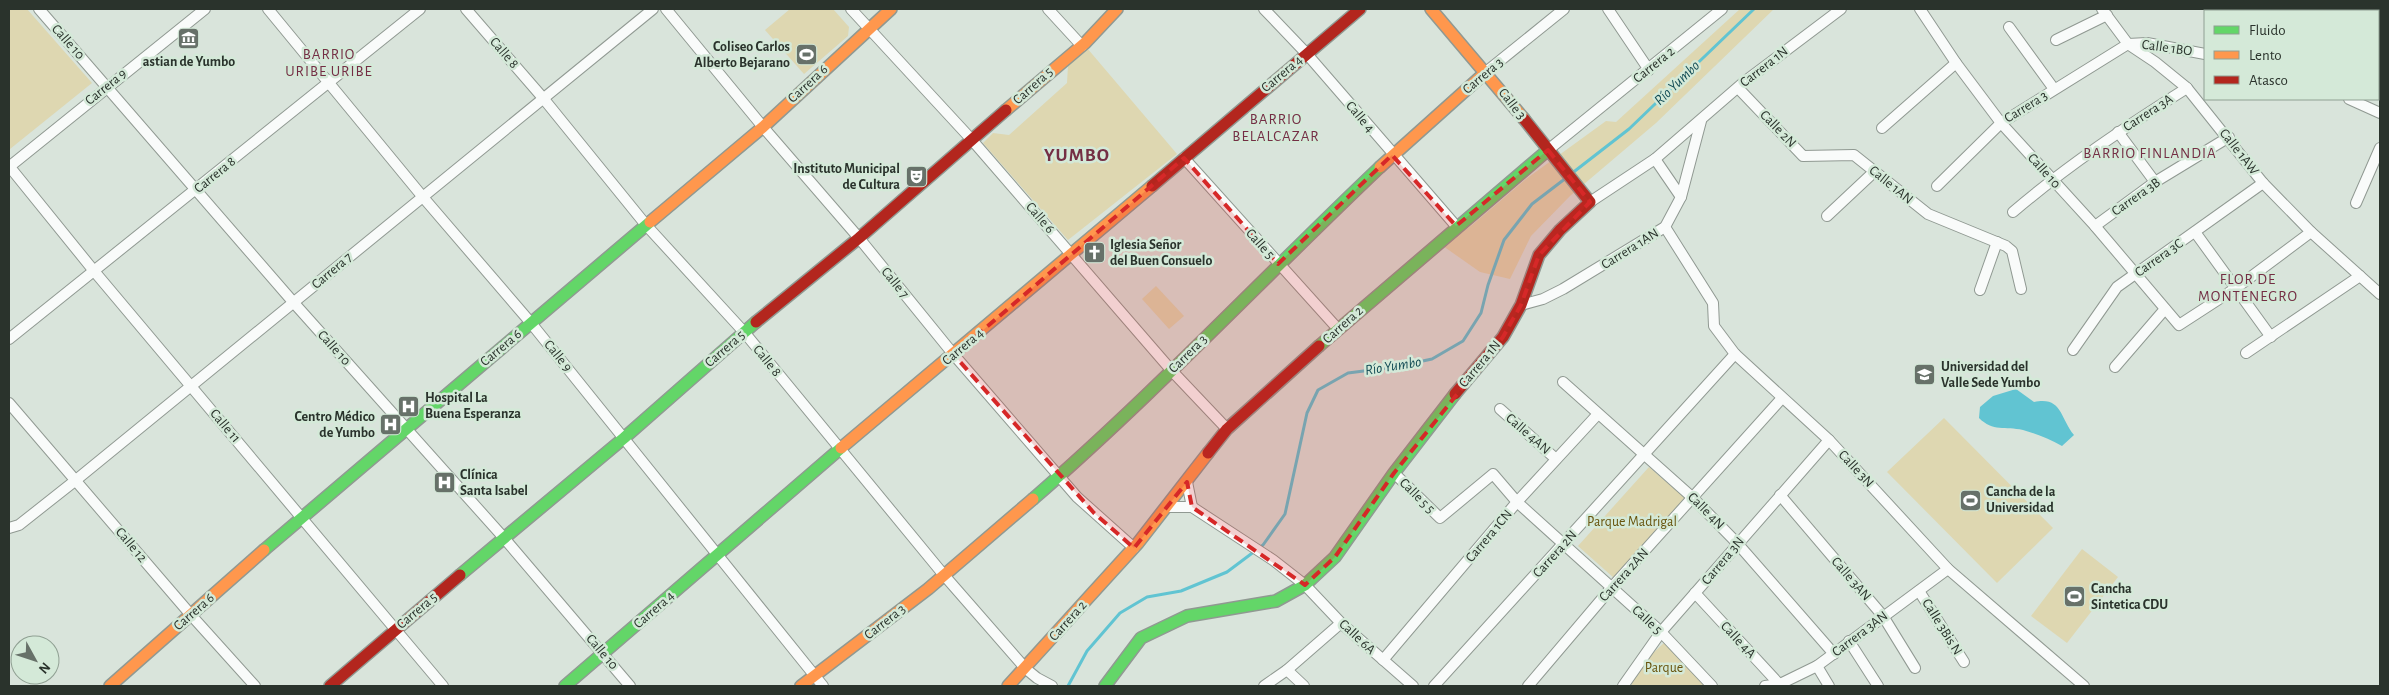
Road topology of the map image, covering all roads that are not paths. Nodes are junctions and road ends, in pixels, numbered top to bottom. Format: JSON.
{"nodes":[{"id":1,"x":39,"y":9,"type":"edge"},
{"id":2,"x":205,"y":9,"type":"edge"},
{"id":3,"x":268,"y":9,"type":"edge"},
{"id":4,"x":420,"y":9,"type":"edge"},
{"id":5,"x":466,"y":9,"type":"edge"},
{"id":6,"x":653,"y":9,"type":"edge"},
{"id":7,"x":666,"y":9,"type":"edge"},
{"id":8,"x":851,"y":9,"type":"edge"},
{"id":9,"x":890,"y":9,"type":"edge"},
{"id":10,"x":1048,"y":9,"type":"edge"},
{"id":11,"x":1117,"y":9,"type":"edge"},
{"id":12,"x":1264,"y":9,"type":"edge"},
{"id":13,"x":1360,"y":9,"type":"edge"},
{"id":14,"x":1431,"y":9,"type":"edge"},
{"id":15,"x":1564,"y":9,"type":"edge"},
{"id":16,"x":1608,"y":9,"type":"edge"},
{"id":17,"x":1722,"y":9,"type":"edge"},
{"id":18,"x":1841,"y":9,"type":"edge"},
{"id":19,"x":1920,"y":9,"type":"edge"},
{"id":20,"x":2104,"y":12,"type":"edge"},
{"id":21,"x":2009,"y":27,"type":"dead end"},
{"id":22,"x":869,"y":29,"type":"junction"},
{"id":23,"x":2056,"y":40,"type":"dead end"},
{"id":24,"x":2128,"y":44,"type":"junction"},
{"id":25,"x":1082,"y":46,"type":"junction"},
{"id":26,"x":1306,"y":53,"type":"junction"},
{"id":27,"x":2204,"y":54,"type":"edge"},
{"id":28,"x":1956,"y":63,"type":"junction"},
{"id":29,"x":1649,"y":70,"type":"junction"},
{"id":30,"x":1486,"y":72,"type":"junction"},
{"id":31,"x":330,"y":82,"type":"junction"},
{"id":32,"x":107,"y":86,"type":"junction"},
{"id":33,"x":1738,"y":88,"type":"junction"},
{"id":34,"x":2187,"y":88,"type":"junction"},
{"id":35,"x":2054,"y":90,"type":"junction"},
{"id":36,"x":543,"y":98,"type":"junction"},
{"id":37,"x":2353,"y":100,"type":"edge"},
{"id":38,"x":2380,"y":113,"type":"edge"},
{"id":39,"x":1701,"y":121,"type":"junction"},
{"id":40,"x":2001,"y":123,"type":"junction"},
{"id":41,"x":763,"y":126,"type":"junction"},
{"id":42,"x":1882,"y":128,"type":"dead end"},
{"id":43,"x":2118,"y":132,"type":"junction"},
{"id":44,"x":2229,"y":137,"type":"junction"},
{"id":45,"x":972,"y":140,"type":"junction"},
{"id":46,"x":2380,"y":148,"type":"edge"},
{"id":47,"x":1548,"y":150,"type":"junction"},
{"id":48,"x":1392,"y":155,"type":"junction"},
{"id":49,"x":1854,"y":155,"type":"joint"},
{"id":50,"x":1184,"y":158,"type":"junction"},
{"id":51,"x":1656,"y":159,"type":"junction"},
{"id":52,"x":9,"y":166,"type":"edge"},
{"id":53,"x":1874,"y":172,"type":"junction"},
{"id":54,"x":2051,"y":179,"type":"junction"},
{"id":55,"x":2155,"y":182,"type":"junction"},
{"id":56,"x":2263,"y":183,"type":"junction"},
{"id":57,"x":1937,"y":186,"type":"dead end"},
{"id":58,"x":197,"y":190,"type":"junction"},
{"id":59,"x":422,"y":196,"type":"junction"},
{"id":60,"x":1681,"y":197,"type":"junction"},
{"id":61,"x":1588,"y":200,"type":"junction"},
{"id":62,"x":2356,"y":203,"type":"dead end"},
{"id":63,"x":2013,"y":212,"type":"dead end"},
{"id":64,"x":1827,"y":216,"type":"dead end"},
{"id":65,"x":646,"y":225,"type":"junction"},
{"id":66,"x":1456,"y":226,"type":"junction"},
{"id":67,"x":2095,"y":226,"type":"junction"},
{"id":68,"x":1665,"y":227,"type":"junction"},
{"id":69,"x":2195,"y":232,"type":"junction"},
{"id":70,"x":2312,"y":232,"type":"junction"},
{"id":71,"x":859,"y":238,"type":"junction"},
{"id":72,"x":1997,"y":242,"type":"junction"},
{"id":73,"x":1071,"y":254,"type":"junction"},
{"id":74,"x":1278,"y":264,"type":"junction"},
{"id":75,"x":94,"y":271,"type":"junction"},
{"id":76,"x":2135,"y":275,"type":"junction"},
{"id":77,"x":2360,"y":276,"type":"junction"},
{"id":78,"x":2236,"y":288,"type":"junction"},
{"id":79,"x":2021,"y":289,"type":"dead end"},
{"id":80,"x":1980,"y":290,"type":"dead end"},
{"id":81,"x":2380,"y":294,"type":"edge"},
{"id":82,"x":294,"y":303,"type":"junction"},
{"id":83,"x":1521,"y":305,"type":"junction"},
{"id":84,"x":2165,"y":309,"type":"junction"},
{"id":85,"x":531,"y":322,"type":"junction"},
{"id":86,"x":1338,"y":330,"type":"junction"},
{"id":87,"x":744,"y":332,"type":"junction"},
{"id":88,"x":2271,"y":337,"type":"junction"},
{"id":89,"x":9,"y":339,"type":"edge"},
{"id":90,"x":2073,"y":350,"type":"dead end"},
{"id":91,"x":2246,"y":353,"type":"dead end"},
{"id":92,"x":1735,"y":354,"type":"junction"},
{"id":93,"x":954,"y":355,"type":"junction"},
{"id":94,"x":2116,"y":367,"type":"dead end"},
{"id":95,"x":1172,"y":371,"type":"junction"},
{"id":96,"x":1563,"y":382,"type":"dead end"},
{"id":97,"x":191,"y":386,"type":"junction"},
{"id":98,"x":1782,"y":398,"type":"junction"},
{"id":99,"x":9,"y":403,"type":"edge"},
{"id":100,"x":1500,"y":409,"type":"dead end"},
{"id":101,"x":1598,"y":414,"type":"junction"},
{"id":102,"x":407,"y":428,"type":"junction"},
{"id":103,"x":1227,"y":429,"type":"junction"},
{"id":104,"x":624,"y":438,"type":"junction"},
{"id":105,"x":1829,"y":440,"type":"junction"},
{"id":106,"x":839,"y":450,"type":"junction"},
{"id":107,"x":1646,"y":454,"type":"junction"},
{"id":108,"x":1556,"y":459,"type":"junction"},
{"id":109,"x":1394,"y":473,"type":"junction"},
{"id":110,"x":1493,"y":474,"type":"joint"},
{"id":111,"x":1059,"y":476,"type":"junction"},
{"id":112,"x":76,"y":480,"type":"junction"},
{"id":113,"x":1187,"y":482,"type":"junction"},
{"id":114,"x":1780,"y":495,"type":"junction"},
{"id":115,"x":1693,"y":498,"type":"junction"},
{"id":116,"x":1517,"y":502,"type":"junction"},
{"id":117,"x":1167,"y":507,"type":"junction"},
{"id":118,"x":1192,"y":507,"type":"junction"},
{"id":119,"x":302,"y":517,"type":"junction"},
{"id":120,"x":9,"y":528,"type":"edge"},
{"id":121,"x":504,"y":538,"type":"junction"},
{"id":122,"x":1565,"y":543,"type":"junction"},
{"id":123,"x":1737,"y":543,"type":"junction"},
{"id":124,"x":1134,"y":548,"type":"junction"},
{"id":125,"x":716,"y":555,"type":"junction"},
{"id":126,"x":1948,"y":569,"type":"junction"},
{"id":127,"x":943,"y":574,"type":"junction"},
{"id":128,"x":1305,"y":585,"type":"junction"},
{"id":129,"x":1612,"y":588,"type":"junction"},
{"id":130,"x":1919,"y":591,"type":"junction"},
{"id":131,"x":1695,"y":593,"type":"junction"},
{"id":132,"x":191,"y":615,"type":"junction"},
{"id":133,"x":1883,"y":616,"type":"junction"},
{"id":134,"x":1341,"y":623,"type":"junction"},
{"id":135,"x":395,"y":629,"type":"junction"},
{"id":136,"x":1661,"y":632,"type":"junction"},
{"id":137,"x":1849,"y":642,"type":"junction"},
{"id":138,"x":604,"y":654,"type":"junction"},
{"id":139,"x":1834,"y":654,"type":"junction"},
{"id":140,"x":1383,"y":660,"type":"junction"},
{"id":141,"x":1964,"y":662,"type":"dead end"},
{"id":142,"x":1816,"y":666,"type":"junction"},
{"id":143,"x":1915,"y":668,"type":"dead end"},
{"id":144,"x":1026,"y":669,"type":"junction"},
{"id":145,"x":1287,"y":670,"type":"junction"},
{"id":146,"x":814,"y":676,"type":"junction"},
{"id":147,"x":1780,"y":685,"type":"edge"},
{"id":148,"x":110,"y":686,"type":"edge"},
{"id":149,"x":255,"y":686,"type":"edge"},
{"id":150,"x":330,"y":686,"type":"edge"},
{"id":151,"x":443,"y":686,"type":"edge"},
{"id":152,"x":566,"y":686,"type":"edge"},
{"id":153,"x":630,"y":686,"type":"edge"},
{"id":154,"x":801,"y":686,"type":"edge"},
{"id":155,"x":822,"y":686,"type":"edge"},
{"id":156,"x":1008,"y":686,"type":"edge"},
{"id":157,"x":1050,"y":686,"type":"edge"},
{"id":158,"x":1105,"y":686,"type":"edge"},
{"id":159,"x":1264,"y":686,"type":"edge"},
{"id":160,"x":1304,"y":686,"type":"edge"},
{"id":161,"x":1413,"y":686,"type":"edge"},
{"id":162,"x":1434,"y":686,"type":"edge"},
{"id":163,"x":1528,"y":686,"type":"edge"},
{"id":164,"x":1623,"y":686,"type":"edge"},
{"id":165,"x":1712,"y":686,"type":"edge"},
{"id":166,"x":1765,"y":686,"type":"edge"},
{"id":167,"x":1829,"y":686,"type":"edge"},
{"id":168,"x":1878,"y":686,"type":"edge"},
{"id":169,"x":2084,"y":686,"type":"edge"}],
"edges":[{"from":1,"to":32,"type":"street","name":"Calle 10"},
{"from":2,"to":32,"type":"street","name":"Carrera 9"},
{"from":3,"to":31,"type":"street","name":"Calle 9"},
{"from":4,"to":31,"type":"street","name":"Carrera 8"},
{"from":5,"to":36,"type":"street","name":"Calle 8"},
{"from":6,"to":36,"type":"street","name":"Carrera 7"},
{"from":7,"to":41,"type":"street","name":"Calle 7"},
{"from":8,"to":22,"type":"street","name":"Calle 6"},
{"from":9,"to":22,"type":"street","name":"Carrera 6"},
{"from":10,"to":25,"type":"street"},
{"from":11,"to":25,"type":"street","name":"Carrera 5"},
{"from":12,"to":26,"type":"street","name":"Calle 4"},
{"from":13,"to":26,"type":"street","name":"Carrera 4"},
{"from":14,"to":30,"type":"street","name":"Calle 3"},
{"from":15,"to":30,"type":"street","name":"Carrera 3"},
{"from":16,"to":29,"type":"street"},
{"from":17,"to":29,"type":"street","name":"Carrera 2"},
{"from":18,"to":33,"type":"street","name":"Carrera 1N"},
{"from":19,"to":28,"type":"street","name":"Calle 10"},
{"from":20,"to":23,"type":"street"},
{"from":20,"to":24,"type":"street","name":"Calle 1AW"},
{"from":21,"to":35,"type":"street"},
{"from":22,"to":41,"type":"street","name":"Carrera 6"},
{"from":22,"to":45,"type":"street","name":"Calle 6"},
{"from":24,"to":27,"type":"street","name":"Calle 1BO"},
{"from":24,"to":34,"type":"street","name":"Calle 1AW"},
{"from":24,"to":35,"type":"street","name":"Carrera 3"},
{"from":25,"to":45,"type":"street","name":"Carrera 5"},
{"from":26,"to":48,"type":"street","name":"Calle 4"},
{"from":26,"to":50,"type":"street","name":"Carrera 4"},
{"from":28,"to":40,"type":"street","name":"Calle 10"},
{"from":28,"to":42,"type":"street"},
{"from":29,"to":47,"type":"street","name":"Carrera 2"},
{"from":30,"to":47,"type":"street","name":"Calle 3"},
{"from":30,"to":48,"type":"street","name":"Carrera 3"},
{"from":31,"to":58,"type":"street","name":"Carrera 8"},
{"from":31,"to":59,"type":"street","name":"Calle 9"},
{"from":32,"to":52,"type":"street","name":"Carrera 9"},
{"from":32,"to":58,"type":"street","name":"Calle 10"},
{"from":33,"to":39,"type":"street","name":"Carrera 1N"},
{"from":33,"to":49,"type":"street","name":"Calle 2N"},
{"from":34,"to":43,"type":"street","name":"Carrera 3A"},
{"from":34,"to":44,"type":"street","name":"Calle 1AW"},
{"from":35,"to":40,"type":"street","name":"Carrera 3"},
{"from":36,"to":59,"type":"street","name":"Carrera 7"},
{"from":36,"to":65,"type":"street","name":"Calle 8"},
{"from":37,"to":38,"type":"street"},
{"from":39,"to":51,"type":"street","name":"Carrera 1N"},
{"from":39,"to":60,"type":"street","name":"Carrera 1AN"},
{"from":40,"to":54,"type":"street","name":"Calle 10"},
{"from":40,"to":57,"type":"street","name":"Carrera 3"},
{"from":41,"to":65,"type":"street","name":"Carrera 6"},
{"from":41,"to":71,"type":"street","name":"Calle 7"},
{"from":43,"to":54,"type":"street","name":"Carrera 3A"},
{"from":43,"to":55,"type":"street"},
{"from":44,"to":55,"type":"street","name":"Carrera 3B"},
{"from":44,"to":56,"type":"street","name":"Calle 1AW"},
{"from":45,"to":71,"type":"street","name":"Carrera 5"},
{"from":45,"to":73,"type":"street","name":"Calle 6"},
{"from":46,"to":62,"type":"street"},
{"from":47,"to":61,"type":"street","name":"Calle 3"},
{"from":47,"to":66,"type":"street","name":"Carrera 2"},
{"from":48,"to":66,"type":"street","name":"Calle 4"},
{"from":48,"to":74,"type":"street","name":"Carrera 3"},
{"from":49,"to":53,"type":"street","name":"Calle 1AN"},
{"from":50,"to":73,"type":"street","name":"Carrera 4"},
{"from":50,"to":74,"type":"street","name":"Calle 5"},
{"from":51,"to":60,"type":"street"},
{"from":51,"to":61,"type":"street","name":"Carrera 1N"},
{"from":52,"to":75,"type":"street","name":"Calle 11"},
{"from":53,"to":64,"type":"street"},
{"from":53,"to":72,"type":"street","name":"Calle 1AN"},
{"from":54,"to":63,"type":"street","name":"Carrera 3A"},
{"from":54,"to":67,"type":"street","name":"Calle 10"},
{"from":55,"to":67,"type":"street","name":"Carrera 3B"},
{"from":56,"to":69,"type":"street","name":"Carrera 3C"},
{"from":56,"to":70,"type":"street","name":"Calle 1AW"},
{"from":58,"to":75,"type":"street","name":"Carrera 8"},
{"from":58,"to":82,"type":"street","name":"Calle 10"},
{"from":59,"to":82,"type":"street","name":"Carrera 7"},
{"from":59,"to":85,"type":"street","name":"Calle 9"},
{"from":60,"to":68,"type":"street","name":"Carrera 1AN"},
{"from":61,"to":83,"type":"street","name":"Carrera 1N"},
{"from":65,"to":85,"type":"street","name":"Carrera 6"},
{"from":65,"to":87,"type":"street","name":"Calle 8"},
{"from":66,"to":86,"type":"street","name":"Carrera 2"},
{"from":67,"to":76,"type":"street","name":"Calle 10"},
{"from":68,"to":83,"type":"street","name":"Carrera 1AN"},
{"from":68,"to":92,"type":"street","name":"Calle 3N"},
{"from":69,"to":76,"type":"street","name":"Carrera 3C"},
{"from":69,"to":78,"type":"street"},
{"from":70,"to":77,"type":"street","name":"Calle 1AW"},
{"from":70,"to":78,"type":"street"},
{"from":71,"to":87,"type":"street","name":"Carrera 5"},
{"from":71,"to":93,"type":"street","name":"Calle 7"},
{"from":72,"to":79,"type":"street"},
{"from":72,"to":80,"type":"street"},
{"from":73,"to":93,"type":"street","name":"Carrera 4"},
{"from":73,"to":95,"type":"street","name":"Calle 6"},
{"from":74,"to":86,"type":"street","name":"Calle 5"},
{"from":74,"to":95,"type":"street","name":"Carrera 3"},
{"from":75,"to":89,"type":"street","name":"Carrera 8"},
{"from":75,"to":97,"type":"street","name":"Calle 11"},
{"from":76,"to":84,"type":"street","name":"Calle 10"},
{"from":76,"to":90,"type":"street","name":"Carrera 3C"},
{"from":77,"to":81,"type":"street","name":"Calle 1AW"},
{"from":77,"to":88,"type":"street"},
{"from":78,"to":84,"type":"street","name":"Calle 10"},
{"from":78,"to":88,"type":"street"},
{"from":82,"to":97,"type":"street","name":"Carrera 7"},
{"from":82,"to":102,"type":"street","name":"Calle 10"},
{"from":83,"to":109,"type":"street","name":"Carrera 1N"},
{"from":84,"to":94,"type":"street"},
{"from":85,"to":102,"type":"street","name":"Carrera 6"},
{"from":85,"to":104,"type":"street","name":"Calle 9"},
{"from":86,"to":103,"type":"street","name":"Carrera 2"},
{"from":87,"to":104,"type":"street","name":"Carrera 5"},
{"from":87,"to":106,"type":"street","name":"Calle 8"},
{"from":88,"to":91,"type":"street"},
{"from":92,"to":98,"type":"street","name":"Calle 3N"},
{"from":92,"to":107,"type":"street","name":"Carrera 2N"},
{"from":93,"to":106,"type":"street","name":"Carrera 4"},
{"from":93,"to":111,"type":"street","name":"Calle 7"},
{"from":95,"to":103,"type":"street","name":"Calle 6"},
{"from":95,"to":111,"type":"street","name":"Carrera 3"},
{"from":96,"to":101,"type":"street","name":"Calle 4N"},
{"from":97,"to":112,"type":"street","name":"Carrera 7"},
{"from":97,"to":119,"type":"street","name":"Calle 11"},
{"from":98,"to":105,"type":"street","name":"Calle 3N"},
{"from":98,"to":115,"type":"street","name":"Carrera 2AN"},
{"from":99,"to":112,"type":"street","name":"Calle 12"},
{"from":100,"to":108,"type":"street","name":"Calle 4AN"},
{"from":101,"to":107,"type":"street","name":"Calle 4N"},
{"from":101,"to":108,"type":"street","name":"Carrera 1CN"},
{"from":102,"to":119,"type":"street","name":"Carrera 6"},
{"from":102,"to":121,"type":"street","name":"Calle 10"},
{"from":103,"to":113,"type":"street","name":"Carrera 2"},
{"from":104,"to":121,"type":"street","name":"Carrera 5"},
{"from":104,"to":125,"type":"street","name":"Calle 9"},
{"from":105,"to":114,"type":"street","name":"Carrera 3N"},
{"from":105,"to":126,"type":"street","name":"Calle 3N"},
{"from":106,"to":125,"type":"street","name":"Carrera 4"},
{"from":106,"to":127,"type":"street","name":"Calle 8"},
{"from":107,"to":115,"type":"street","name":"Calle 4N"},
{"from":107,"to":122,"type":"street","name":"Carrera 2N"},
{"from":108,"to":116,"type":"street","name":"Carrera 1CN"},
{"from":109,"to":110,"type":"street","name":"Calle 5 5"},
{"from":109,"to":128,"type":"street","name":"Carrera 1N"},
{"from":110,"to":116,"type":"street","name":"Calle 5"},
{"from":111,"to":124,"type":"street","name":"Calle 7"},
{"from":111,"to":127,"type":"street","name":"Carrera 3"},
{"from":112,"to":120,"type":"street","name":"Carrera 7"},
{"from":112,"to":132,"type":"street","name":"Calle 12"},
{"from":113,"to":117,"type":"street","name":"Carrera 2"},
{"from":113,"to":118,"type":"street"},
{"from":114,"to":123,"type":"street","name":"Carrera 3N"},
{"from":114,"to":133,"type":"street","name":"Calle 3AN"},
{"from":115,"to":123,"type":"street","name":"Calle 4N"},
{"from":115,"to":129,"type":"street","name":"Carrera 2AN"},
{"from":116,"to":122,"type":"street","name":"Calle 5"},
{"from":116,"to":140,"type":"street","name":"Carrera 1CN"},
{"from":117,"to":118,"type":"street"},
{"from":117,"to":124,"type":"street","name":"Carrera 2"},
{"from":118,"to":128,"type":"street","name":"Calle 6A"},
{"from":119,"to":132,"type":"street","name":"Carrera 6"},
{"from":119,"to":135,"type":"street","name":"Calle 11"},
{"from":121,"to":135,"type":"street","name":"Carrera 5"},
{"from":121,"to":138,"type":"street","name":"Calle 10"},
{"from":122,"to":129,"type":"street","name":"Calle 5"},
{"from":122,"to":162,"type":"street","name":"Carrera 2N"},
{"from":123,"to":131,"type":"street","name":"Carrera 3N"},
{"from":123,"to":139,"type":"street","name":"Calle 4N"},
{"from":124,"to":144,"type":"street","name":"Carrera 2"},
{"from":125,"to":138,"type":"street","name":"Carrera 4"},
{"from":125,"to":146,"type":"street","name":"Calle 9"},
{"from":126,"to":130,"type":"street","name":"Carrera 3AN"},
{"from":126,"to":169,"type":"street","name":"Calle 3N"},
{"from":127,"to":144,"type":"street","name":"Calle 8"},
{"from":127,"to":146,"type":"street","name":"Carrera 3"},
{"from":128,"to":134,"type":"street","name":"Calle 6A"},
{"from":128,"to":158,"type":"street","name":"Carrera 1N"},
{"from":129,"to":136,"type":"street","name":"Calle 5"},
{"from":129,"to":163,"type":"street","name":"Carrera 2AN"},
{"from":130,"to":133,"type":"street","name":"Carrera 3AN"},
{"from":130,"to":141,"type":"street","name":"Calle 3Bis N"},
{"from":131,"to":136,"type":"street","name":"Carrera 3N"},
{"from":131,"to":147,"type":"street","name":"Calle 4A"},
{"from":132,"to":148,"type":"street","name":"Carrera 6"},
{"from":132,"to":149,"type":"street","name":"Calle 12"},
{"from":133,"to":137,"type":"street","name":"Carrera 3AN"},
{"from":133,"to":143,"type":"street","name":"Calle 3AN"},
{"from":134,"to":140,"type":"street","name":"Calle 6A"},
{"from":134,"to":145,"type":"street"},
{"from":135,"to":150,"type":"street","name":"Carrera 5"},
{"from":135,"to":151,"type":"street","name":"Calle 11"},
{"from":136,"to":164,"type":"street","name":"Carrera 3N"},
{"from":136,"to":165,"type":"street","name":"Calle 5"},
{"from":137,"to":139,"type":"street","name":"Carrera 3AN"},
{"from":137,"to":168,"type":"street"},
{"from":138,"to":152,"type":"street","name":"Carrera 4"},
{"from":138,"to":153,"type":"street","name":"Calle 10"},
{"from":139,"to":142,"type":"street","name":"Carrera 3AN"},
{"from":140,"to":161,"type":"street","name":"Calle 6A"},
{"from":142,"to":147,"type":"street","name":"Carrera 3AN"},
{"from":142,"to":167,"type":"street"},
{"from":144,"to":156,"type":"street","name":"Carrera 2"},
{"from":144,"to":157,"type":"street","name":"Calle 8"},
{"from":145,"to":159,"type":"street"},
{"from":145,"to":160,"type":"street"},
{"from":146,"to":154,"type":"street","name":"Carrera 3"},
{"from":146,"to":155,"type":"street","name":"Calle 9"},
{"from":147,"to":166,"type":"street","name":"Carrera 3AN"}]}
